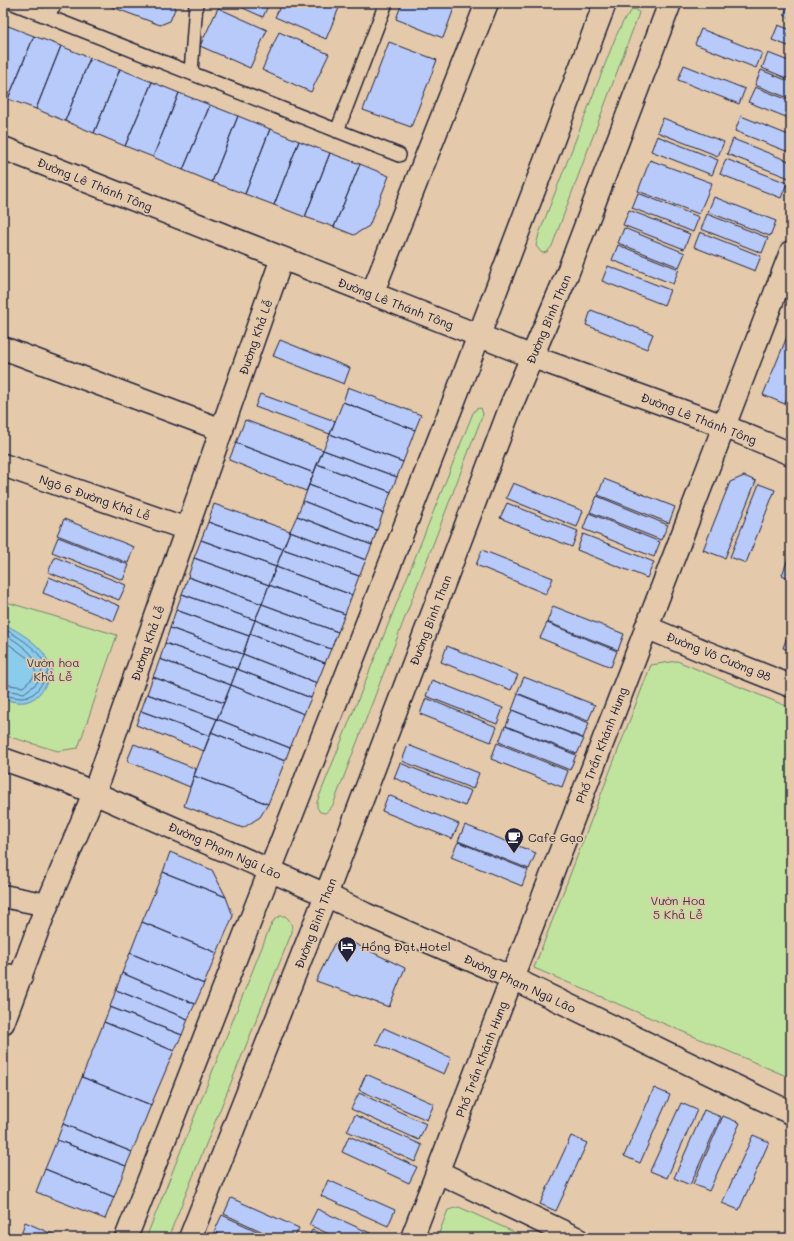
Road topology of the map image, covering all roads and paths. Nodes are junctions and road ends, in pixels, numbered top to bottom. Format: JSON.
{"nodes":[{"id":1,"x":13,"y":3,"type":"edge"},
{"id":2,"x":56,"y":3,"type":"edge"},
{"id":3,"x":196,"y":3,"type":"edge"},
{"id":4,"x":386,"y":3,"type":"edge"},
{"id":5,"x":488,"y":3,"type":"edge"},
{"id":6,"x":605,"y":3,"type":"edge"},
{"id":7,"x":670,"y":3,"type":"edge"},
{"id":8,"x":46,"y":16,"type":"junction"},
{"id":9,"x":191,"y":73,"type":"junction"},
{"id":10,"x":337,"y":131,"type":"junction"},
{"id":11,"x":3,"y":148,"type":"edge"},
{"id":12,"x":398,"y":155,"type":"dead end"},
{"id":13,"x":791,"y":252,"type":"edge"},
{"id":14,"x":282,"y":258,"type":"junction"},
{"id":15,"x":372,"y":294,"type":"junction"},
{"id":16,"x":479,"y":336,"type":"junction"},
{"id":17,"x":3,"y":348,"type":"edge"},
{"id":18,"x":532,"y":357,"type":"junction"},
{"id":19,"x":724,"y":426,"type":"junction"},
{"id":20,"x":222,"y":430,"type":"junction"},
{"id":21,"x":791,"y":454,"type":"edge"},
{"id":22,"x":3,"y":464,"type":"edge"},
{"id":23,"x":187,"y":529,"type":"junction"},
{"id":24,"x":646,"y":627,"type":"junction"},
{"id":25,"x":791,"y":686,"type":"edge"},
{"id":26,"x":3,"y":759,"type":"edge"},
{"id":27,"x":94,"y":793,"type":"junction"},
{"id":28,"x":271,"y":870,"type":"junction"},
{"id":29,"x":326,"y":894,"type":"junction"},
{"id":30,"x":3,"y":896,"type":"edge"},
{"id":31,"x":47,"y":905,"type":"junction"},
{"id":32,"x":12,"y":976,"type":"edge"},
{"id":33,"x":512,"y":978,"type":"junction"},
{"id":34,"x":3,"y":1023,"type":"edge"},
{"id":35,"x":791,"y":1113,"type":"edge"},
{"id":36,"x":438,"y":1172,"type":"junction"},
{"id":37,"x":126,"y":1238,"type":"edge"},
{"id":38,"x":190,"y":1238,"type":"edge"},
{"id":39,"x":412,"y":1238,"type":"edge"},
{"id":40,"x":576,"y":1238,"type":"edge"}],
"edges":[{"from":1,"to":8,"type":"lane"},
{"from":2,"to":8,"type":"lane"},
{"from":3,"to":9,"type":"lane"},
{"from":4,"to":10,"type":"lane"},
{"from":5,"to":15,"type":"street"},
{"from":6,"to":16,"type":"street"},
{"from":7,"to":18,"type":"street","name":"Đường Bình Than"},
{"from":8,"to":9,"type":"lane"},
{"from":9,"to":10,"type":"lane"},
{"from":10,"to":12,"type":"lane"},
{"from":11,"to":14,"type":"street","name":"Đường Lê Thánh Tông"},
{"from":13,"to":19,"type":"street","name":"Phố Trần Khánh Hưng"},
{"from":14,"to":15,"type":"street","name":"Đường Lê Thánh Tông"},
{"from":14,"to":20,"type":"street","name":"Đường Khả Lễ"},
{"from":15,"to":16,"type":"street","name":"Đường Lê Thánh Tông"},
{"from":16,"to":18,"type":"street","name":"Đường Lê Thánh Tông"},
{"from":16,"to":28,"type":"street"},
{"from":17,"to":20,"type":"street"},
{"from":18,"to":19,"type":"street","name":"Đường Lê Thánh Tông"},
{"from":18,"to":29,"type":"street","name":"Đường Bình Than"},
{"from":19,"to":21,"type":"street","name":"Đường Lê Thánh Tông"},
{"from":19,"to":24,"type":"street","name":"Phố Trần Khánh Hưng"},
{"from":20,"to":23,"type":"street","name":"Đường Khả Lễ"},
{"from":22,"to":23,"type":"street","name":"Ngõ 6 Đường Khả Lễ"},
{"from":23,"to":27,"type":"street","name":"Đường Khả Lễ"},
{"from":24,"to":25,"type":"street","name":"Đường Võ Cường 98"},
{"from":24,"to":33,"type":"street","name":"Phố Trần Khánh Hưng"},
{"from":26,"to":27,"type":"street","name":"Đường Phạm Ngũ Lão"},
{"from":27,"to":28,"type":"street","name":"Đường Phạm Ngũ Lão"},
{"from":27,"to":31,"type":"street","name":"Đường Khả Lễ"},
{"from":28,"to":29,"type":"street","name":"Đường Phạm Ngũ Lão"},
{"from":28,"to":37,"type":"street"},
{"from":29,"to":33,"type":"street","name":"Đường Phạm Ngũ Lão"},
{"from":29,"to":38,"type":"street","name":"Đường Bình Than"},
{"from":30,"to":31,"type":"street"},
{"from":31,"to":32,"type":"street","name":"Đường Khả Lễ"},
{"from":32,"to":34,"type":"street","name":"Đường Khả Lễ"},
{"from":33,"to":35,"type":"street","name":"Đường Phạm Ngũ Lão"},
{"from":33,"to":36,"type":"street","name":"Phố Trần Khánh Hưng"},
{"from":36,"to":39,"type":"street","name":"Phố Trần Khánh Hưng"},
{"from":36,"to":40,"type":"street"}]}
